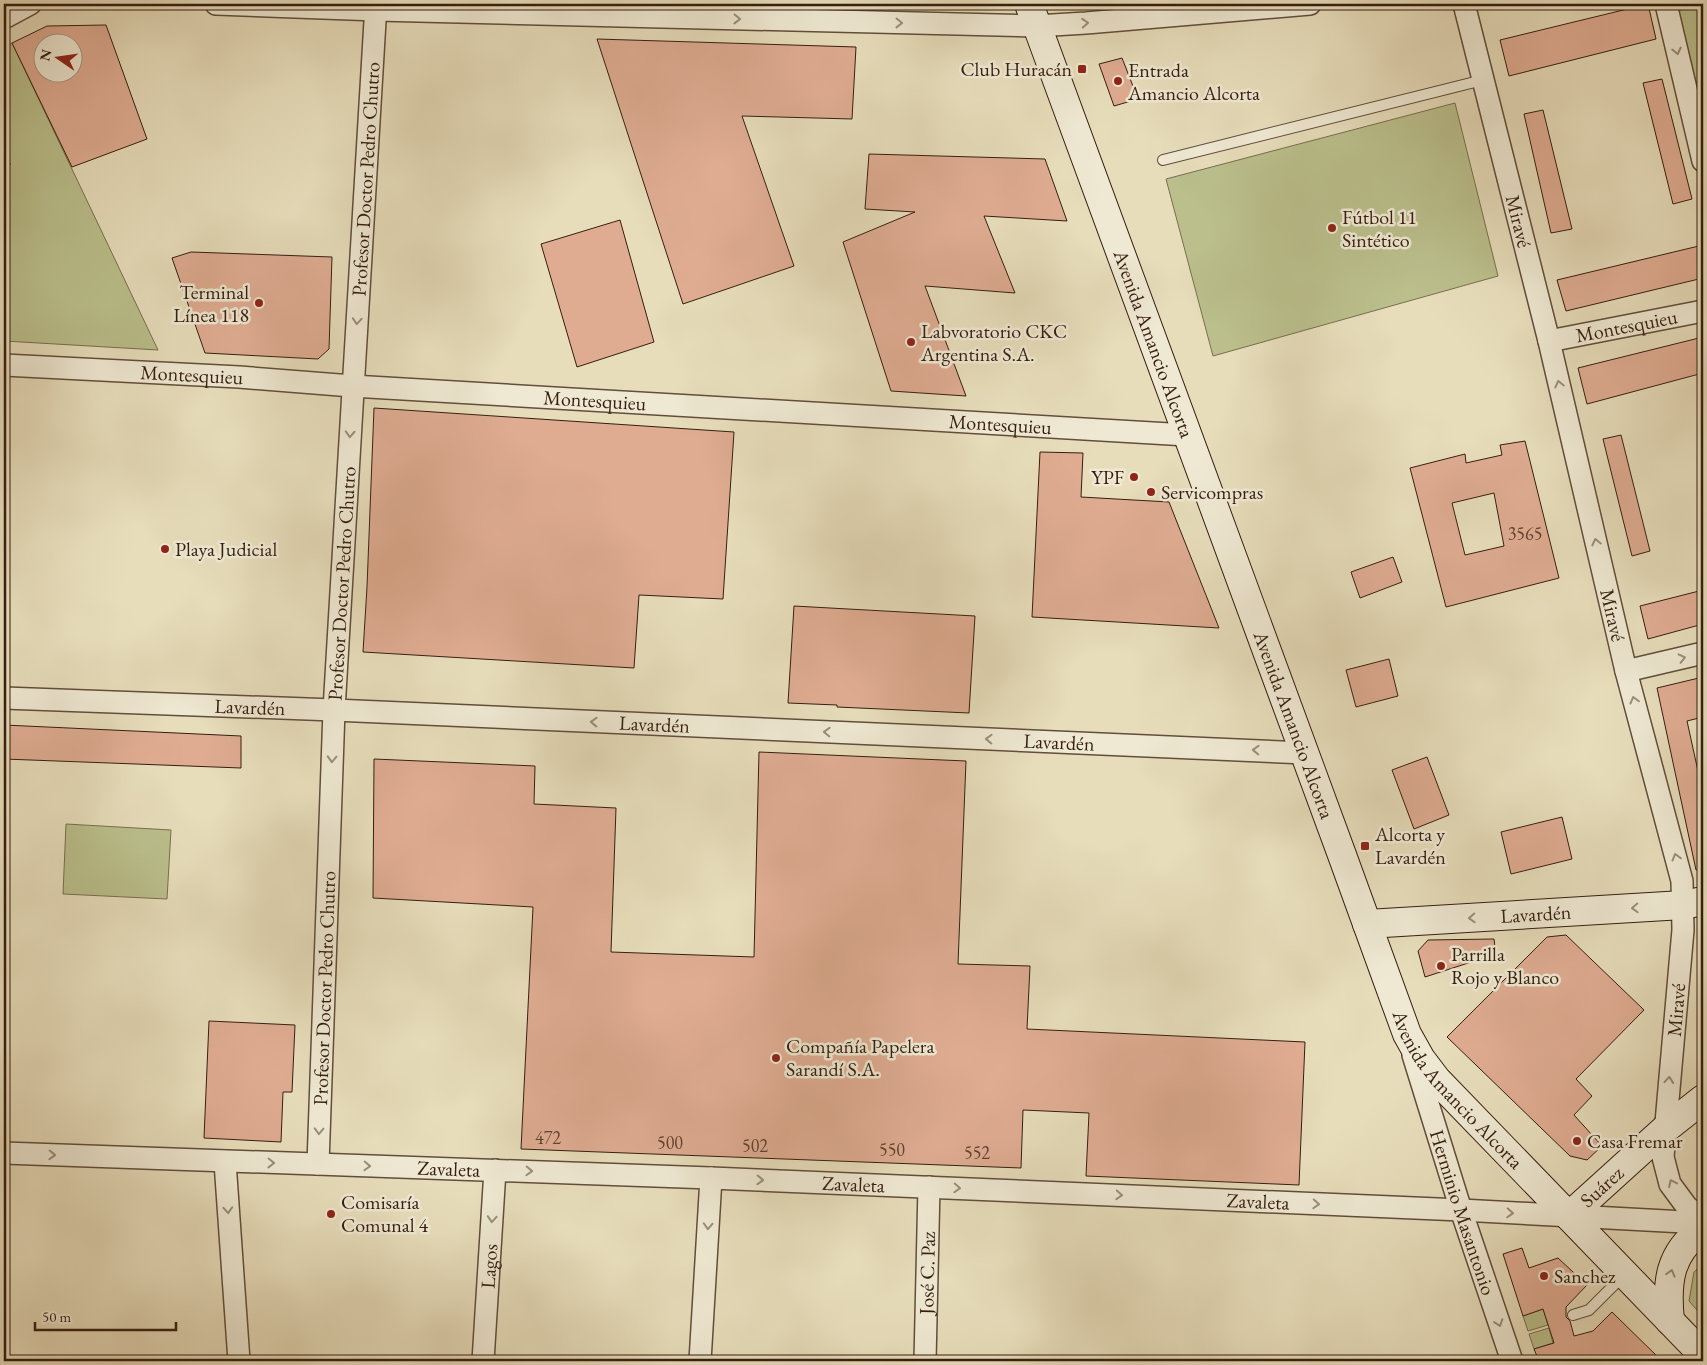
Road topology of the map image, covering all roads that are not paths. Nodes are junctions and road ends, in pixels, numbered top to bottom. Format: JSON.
{"nodes":[{"id":1,"x":30,"y":4,"type":"edge"},
{"id":2,"x":216,"y":4,"type":"edge"},
{"id":3,"x":1310,"y":4,"type":"edge"},
{"id":4,"x":1464,"y":4,"type":"edge"},
{"id":5,"x":1666,"y":4,"type":"edge"},
{"id":6,"x":377,"y":7,"type":"edge"},
{"id":7,"x":1033,"y":15,"type":"edge"},
{"id":8,"x":4,"y":18,"type":"edge"},
{"id":9,"x":1483,"y":80,"type":"junction"},
{"id":10,"x":1163,"y":160,"type":"dead end"},
{"id":11,"x":1703,"y":160,"type":"edge"},
{"id":12,"x":1703,"y":310,"type":"edge"},
{"id":13,"x":1549,"y":341,"type":"junction"},
{"id":14,"x":4,"y":365,"type":"edge"},
{"id":15,"x":352,"y":386,"type":"junction"},
{"id":16,"x":1187,"y":435,"type":"junction"},
{"id":17,"x":1703,"y":653,"type":"edge"},
{"id":18,"x":1626,"y":671,"type":"junction"},
{"id":19,"x":4,"y":698,"type":"edge"},
{"id":20,"x":334,"y":710,"type":"junction"},
{"id":21,"x":1305,"y":753,"type":"junction"},
{"id":22,"x":1693,"y":903,"type":"edge"},
{"id":23,"x":1367,"y":924,"type":"junction"},
{"id":24,"x":1406,"y":1034,"type":"junction"},
{"id":25,"x":1703,"y":1099,"type":"edge"},
{"id":26,"x":1665,"y":1129,"type":"junction"},
{"id":27,"x":4,"y":1153,"type":"edge"},
{"id":28,"x":225,"y":1162,"type":"junction"},
{"id":29,"x":318,"y":1164,"type":"junction"},
{"id":30,"x":495,"y":1170,"type":"junction"},
{"id":31,"x":711,"y":1178,"type":"junction"},
{"id":32,"x":929,"y":1187,"type":"junction"},
{"id":33,"x":1461,"y":1210,"type":"junction"},
{"id":34,"x":1568,"y":1216,"type":"junction"},
{"id":35,"x":1703,"y":1219,"type":"edge"},
{"id":36,"x":1703,"y":1223,"type":"edge"},
{"id":37,"x":1703,"y":1228,"type":"edge"},
{"id":38,"x":1625,"y":1274,"type":"junction"},
{"id":39,"x":1573,"y":1315,"type":"dead end"},
{"id":40,"x":1670,"y":1321,"type":"junction"},
{"id":41,"x":1703,"y":1355,"type":"edge"},
{"id":42,"x":239,"y":1361,"type":"edge"},
{"id":43,"x":483,"y":1361,"type":"edge"},
{"id":44,"x":700,"y":1361,"type":"edge"},
{"id":45,"x":925,"y":1361,"type":"edge"},
{"id":46,"x":1512,"y":1361,"type":"edge"}],
"edges":[{"from":1,"to":8,"type":"street"},
{"from":2,"to":6,"type":"street"},
{"from":7,"to":3,"type":"street","one_way":true},
{"from":4,"to":9,"type":"street","name":"Miravé"},
{"from":5,"to":11,"type":"street","one_way":true},
{"from":6,"to":7,"type":"street","one_way":true},
{"from":6,"to":15,"type":"street","name":"Profesor Doctor Pedro Chutro","one_way":true},
{"from":7,"to":16,"type":"main road","name":"Avenida Amancio Alcorta"},
{"from":9,"to":10,"type":"lane"},
{"from":9,"to":13,"type":"street","name":"Miravé"},
{"from":12,"to":13,"type":"street","name":"Montesquieu"},
{"from":18,"to":13,"type":"street","name":"Miravé","one_way":true},
{"from":14,"to":15,"type":"street","name":"Montesquieu"},
{"from":15,"to":16,"type":"street","name":"Montesquieu"},
{"from":15,"to":20,"type":"street","name":"Profesor Doctor Pedro Chutro","one_way":true},
{"from":16,"to":21,"type":"main road","name":"Avenida Amancio Alcorta"},
{"from":18,"to":17,"type":"street","one_way":true},
{"from":22,"to":18,"type":"street","name":"Miravé","one_way":true},
{"from":19,"to":20,"type":"street","name":"Lavardén"},
{"from":21,"to":20,"type":"street","name":"Lavardén","one_way":true},
{"from":20,"to":29,"type":"street","name":"Profesor Doctor Pedro Chutro","one_way":true},
{"from":21,"to":23,"type":"main road","name":"Avenida Amancio Alcorta"},
{"from":22,"to":23,"type":"main road","name":"Lavardén","one_way":true},
{"from":26,"to":22,"type":"street","name":"Miravé","one_way":true},
{"from":23,"to":24,"type":"main road","name":"Avenida Amancio Alcorta"},
{"from":24,"to":33,"type":"street","name":"Herminio Masantonio"},
{"from":24,"to":34,"type":"main road","name":"Avenida Amancio Alcorta"},
{"from":25,"to":26,"type":"main road","name":"Suárez"},
{"from":26,"to":34,"type":"main road","name":"Suárez"},
{"from":35,"to":26,"type":"street","name":"Miravé","one_way":true},
{"from":27,"to":28,"type":"street","name":"Zavaleta","one_way":true},
{"from":28,"to":29,"type":"street","name":"Zavaleta","one_way":true},
{"from":28,"to":42,"type":"street","one_way":true},
{"from":29,"to":30,"type":"street","name":"Zavaleta","one_way":true},
{"from":30,"to":31,"type":"street","name":"Zavaleta","one_way":true},
{"from":30,"to":43,"type":"street","name":"Lagos","one_way":true},
{"from":31,"to":32,"type":"street","name":"Zavaleta","one_way":true},
{"from":31,"to":44,"type":"street","one_way":true},
{"from":32,"to":33,"type":"street","name":"Zavaleta","one_way":true},
{"from":32,"to":45,"type":"street","name":"José C. Paz"},
{"from":33,"to":34,"type":"street","name":"Zavaleta","one_way":true},
{"from":33,"to":46,"type":"street","name":"Herminio Masantonio","one_way":true},
{"from":34,"to":36,"type":"street","name":"Zavaleta"},
{"from":34,"to":38,"type":"main road","name":"Avenida Amancio Alcorta"},
{"from":40,"to":37,"type":"main road","one_way":true},
{"from":38,"to":39,"type":"lane"},
{"from":38,"to":40,"type":"main road","name":"Avenida Amancio Alcorta"},
{"from":40,"to":41,"type":"main road","name":"Avenida Amancio Alcorta"}]}
